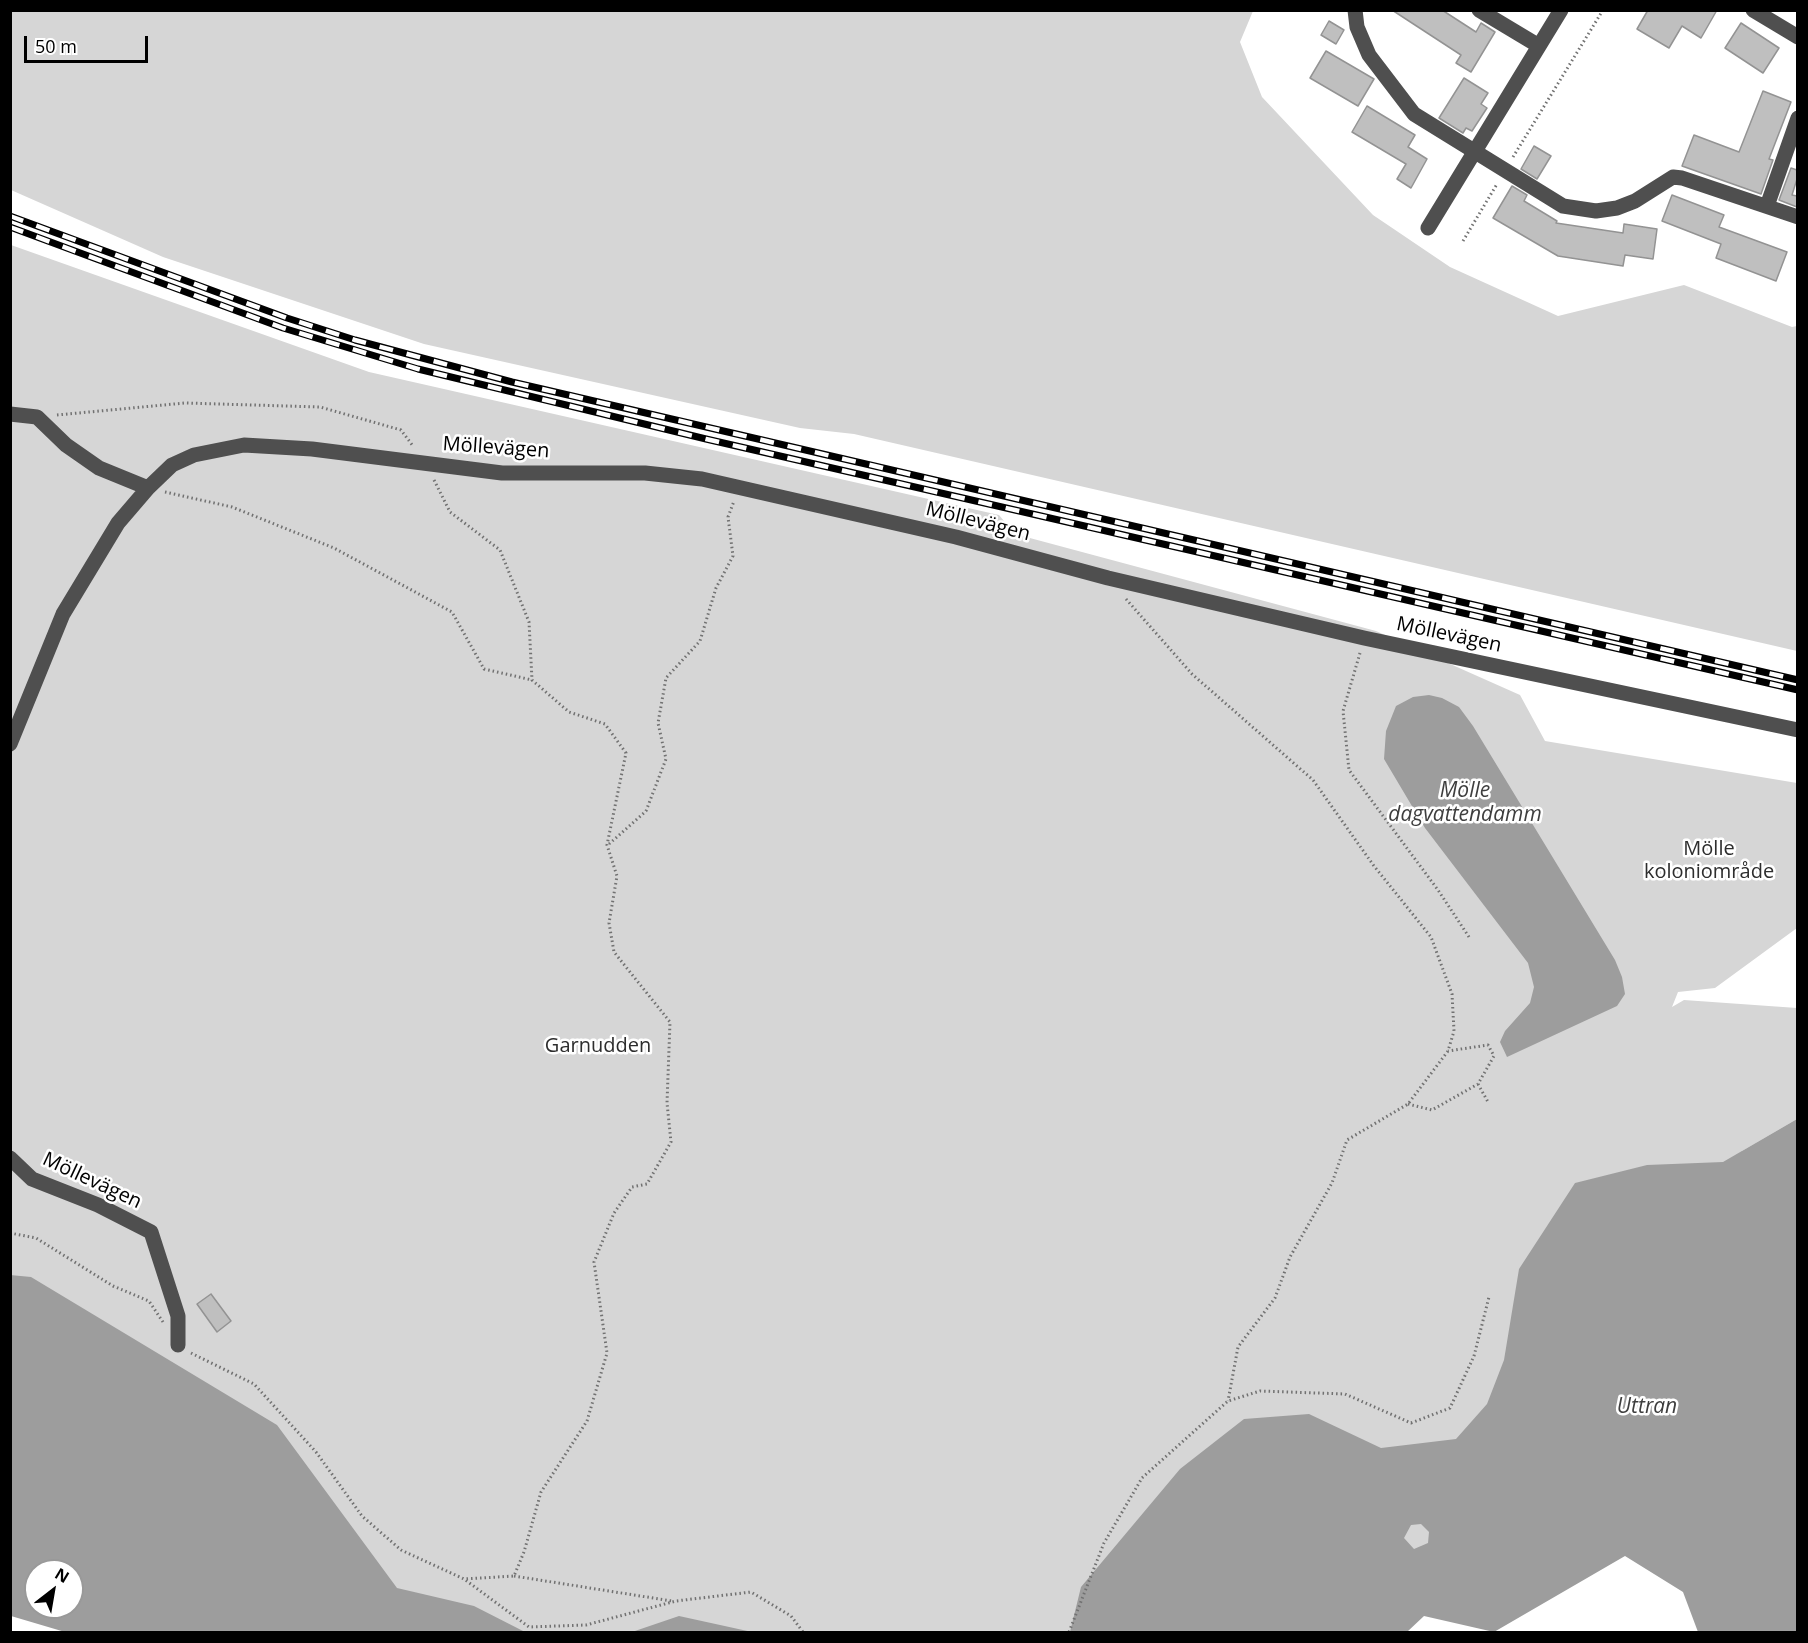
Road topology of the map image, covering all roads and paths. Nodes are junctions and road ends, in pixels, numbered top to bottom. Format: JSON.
{"nodes":[{"id":1,"x":1355,"y":10,"type":"edge"},
{"id":2,"x":1479,"y":10,"type":"edge"},
{"id":3,"x":1561,"y":10,"type":"edge"},
{"id":4,"x":1603,"y":10,"type":"edge"},
{"id":5,"x":1753,"y":10,"type":"edge"},
{"id":6,"x":1797,"y":38,"type":"edge"},
{"id":7,"x":1539,"y":46,"type":"junction"},
{"id":8,"x":1797,"y":118,"type":"edge"},
{"id":9,"x":1475,"y":153,"type":"junction"},
{"id":10,"x":1504,"y":171,"type":"junction"},
{"id":11,"x":1767,"y":206,"type":"junction"},
{"id":12,"x":1797,"y":217,"type":"edge"},
{"id":13,"x":1428,"y":228,"type":"dead end"},
{"id":14,"x":1463,"y":241,"type":"dead end"},
{"id":15,"x":10,"y":414,"type":"edge"},
{"id":16,"x":37,"y":417,"type":"junction"},
{"id":17,"x":426,"y":464,"type":"junction"},
{"id":18,"x":738,"y":487,"type":"junction"},
{"id":19,"x":148,"y":488,"type":"junction"},
{"id":20,"x":1108,"y":578,"type":"junction"},
{"id":21,"x":1364,"y":638,"type":"junction"},
{"id":22,"x":532,"y":680,"type":"junction"},
{"id":23,"x":1797,"y":730,"type":"edge"},
{"id":24,"x":10,"y":744,"type":"edge"},
{"id":25,"x":607,"y":845,"type":"junction"},
{"id":26,"x":1469,"y":937,"type":"dead end"},
{"id":27,"x":1448,"y":1051,"type":"junction"},
{"id":28,"x":1478,"y":1084,"type":"junction"},
{"id":29,"x":1488,"y":1102,"type":"dead end"},
{"id":30,"x":1408,"y":1104,"type":"junction"},
{"id":31,"x":10,"y":1158,"type":"edge"},
{"id":32,"x":10,"y":1233,"type":"edge"},
{"id":33,"x":1488,"y":1297,"type":"dead end"},
{"id":34,"x":178,"y":1345,"type":"junction"},
{"id":35,"x":1228,"y":1401,"type":"junction"},
{"id":36,"x":514,"y":1576,"type":"junction"},
{"id":37,"x":464,"y":1579,"type":"junction"},
{"id":38,"x":676,"y":1601,"type":"junction"},
{"id":39,"x":803,"y":1632,"type":"edge"},
{"id":40,"x":1069,"y":1632,"type":"edge"}],
"edges":[{"from":1,"to":9,"type":"street"},
{"from":2,"to":7,"type":"street"},
{"from":3,"to":7,"type":"street"},
{"from":4,"to":10,"type":"path"},
{"from":5,"to":6,"type":"street"},
{"from":7,"to":9,"type":"street"},
{"from":8,"to":11,"type":"street"},
{"from":9,"to":10,"type":"street"},
{"from":9,"to":13,"type":"street"},
{"from":10,"to":11,"type":"street"},
{"from":10,"to":14,"type":"path"},
{"from":11,"to":12,"type":"street"},
{"from":15,"to":16,"type":"street"},
{"from":16,"to":17,"type":"path"},
{"from":16,"to":19,"type":"street"},
{"from":17,"to":18,"type":"street","name":"Möllevägen"},
{"from":17,"to":19,"type":"street","name":"Möllevägen"},
{"from":17,"to":22,"type":"path"},
{"from":18,"to":20,"type":"street","name":"Möllevägen"},
{"from":18,"to":25,"type":"path"},
{"from":19,"to":22,"type":"path"},
{"from":19,"to":24,"type":"street","name":"Möllevägen"},
{"from":20,"to":21,"type":"street","name":"Möllevägen"},
{"from":20,"to":27,"type":"path"},
{"from":21,"to":23,"type":"street","name":"Möllevägen"},
{"from":21,"to":26,"type":"path"},
{"from":22,"to":25,"type":"path"},
{"from":25,"to":36,"type":"path"},
{"from":27,"to":28,"type":"path"},
{"from":27,"to":30,"type":"path"},
{"from":28,"to":29,"type":"path"},
{"from":28,"to":30,"type":"path"},
{"from":30,"to":35,"type":"path"},
{"from":31,"to":34,"type":"street","name":"Möllevägen"},
{"from":32,"to":34,"type":"path"},
{"from":33,"to":35,"type":"path"},
{"from":34,"to":37,"type":"path"},
{"from":35,"to":40,"type":"path"},
{"from":36,"to":37,"type":"path"},
{"from":36,"to":38,"type":"path"},
{"from":37,"to":38,"type":"path"},
{"from":38,"to":39,"type":"path"}]}
